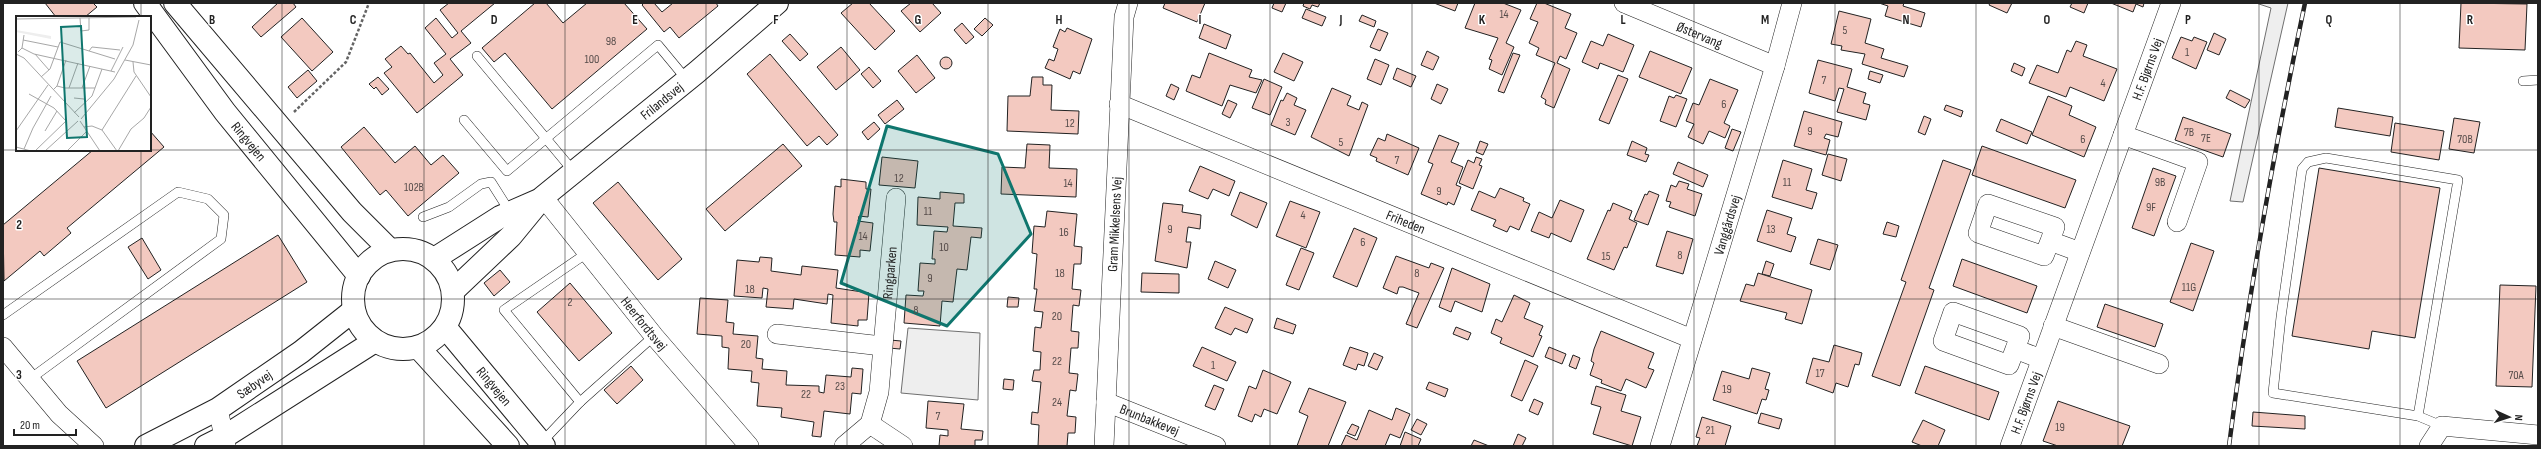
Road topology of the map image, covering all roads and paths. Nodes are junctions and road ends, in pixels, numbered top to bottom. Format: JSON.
{"nodes":[{"id":1,"x":144,"y":3,"type":"edge"},
{"id":2,"x":175,"y":3,"type":"edge"},
{"id":3,"x":369,"y":3,"type":"edge"},
{"id":4,"x":777,"y":3,"type":"edge"},
{"id":5,"x":1128,"y":3,"type":"edge"},
{"id":6,"x":1624,"y":3,"type":"edge"},
{"id":7,"x":1792,"y":3,"type":"edge"},
{"id":8,"x":2171,"y":3,"type":"edge"},
{"id":9,"x":476,"y":56,"type":"dead end"},
{"id":10,"x":1776,"y":66,"type":"junction"},
{"id":11,"x":687,"y":80,"type":"junction"},
{"id":12,"x":2538,"y":80,"type":"edge"},
{"id":13,"x":2523,"y":81,"type":"dead end"},
{"id":14,"x":1119,"y":104,"type":"junction"},
{"id":15,"x":464,"y":120,"type":"dead end"},
{"id":16,"x":280,"y":126,"type":"junction"},
{"id":17,"x":2123,"y":135,"type":"junction"},
{"id":18,"x":546,"y":138,"type":"junction"},
{"id":19,"x":574,"y":172,"type":"junction"},
{"id":20,"x":544,"y":197,"type":"junction"},
{"id":21,"x":896,"y":198,"type":"dead end"},
{"id":22,"x":510,"y":213,"type":"junction"},
{"id":23,"x":423,"y":216,"type":"dead end"},
{"id":24,"x":2177,"y":222,"type":"dead end"},
{"id":25,"x":2050,"y":241,"type":"dead end"},
{"id":26,"x":390,"y":250,"type":"junction"},
{"id":27,"x":2080,"y":252,"type":"junction"},
{"id":28,"x":587,"y":253,"type":"junction"},
{"id":29,"x":434,"y":259,"type":"junction"},
{"id":30,"x":359,"y":276,"type":"junction"},
{"id":31,"x":453,"y":291,"type":"junction"},
{"id":32,"x":354,"y":310,"type":"junction"},
{"id":33,"x":3,"y":315,"type":"edge"},
{"id":34,"x":2053,"y":326,"type":"junction"},
{"id":35,"x":445,"y":327,"type":"junction"},
{"id":36,"x":777,"y":334,"type":"dead end"},
{"id":37,"x":654,"y":336,"type":"junction"},
{"id":38,"x":1692,"y":339,"type":"junction"},
{"id":39,"x":375,"y":341,"type":"junction"},
{"id":40,"x":882,"y":346,"type":"junction"},
{"id":41,"x":3,"y":347,"type":"edge"},
{"id":42,"x":418,"y":347,"type":"junction"},
{"id":43,"x":2015,"y":349,"type":"dead end"},
{"id":44,"x":2042,"y":359,"type":"junction"},
{"id":45,"x":2159,"y":364,"type":"dead end"},
{"id":46,"x":30,"y":379,"type":"junction"},
{"id":47,"x":580,"y":402,"type":"junction"},
{"id":48,"x":1106,"y":402,"type":"junction"},
{"id":49,"x":218,"y":409,"type":"junction"},
{"id":50,"x":2418,"y":416,"type":"junction"},
{"id":51,"x":870,"y":424,"type":"junction"},
{"id":52,"x":2442,"y":426,"type":"junction"},
{"id":53,"x":2538,"y":434,"type":"edge"},
{"id":54,"x":219,"y":443,"type":"edge"},
{"id":55,"x":543,"y":444,"type":"edge"},
{"id":56,"x":94,"y":446,"type":"edge"},
{"id":57,"x":146,"y":446,"type":"edge"},
{"id":58,"x":508,"y":446,"type":"edge"},
{"id":59,"x":749,"y":446,"type":"edge"},
{"id":60,"x":844,"y":446,"type":"edge"},
{"id":61,"x":903,"y":446,"type":"edge"},
{"id":62,"x":1104,"y":446,"type":"edge"},
{"id":63,"x":1216,"y":446,"type":"edge"},
{"id":64,"x":1660,"y":446,"type":"edge"},
{"id":65,"x":2010,"y":446,"type":"edge"},
{"id":66,"x":2429,"y":446,"type":"edge"}],
"edges":[{"from":1,"to":30,"type":"main road","name":"Ringvejen"},
{"from":2,"to":16,"type":"main road"},
{"from":3,"to":16,"type":"path"},
{"from":4,"to":11,"type":"main road","name":"Frilandsvej"},
{"from":5,"to":14,"type":"street","name":"Gram Mikkelsens Vej"},
{"from":6,"to":10,"type":"street","name":"Østervang"},
{"from":7,"to":10,"type":"street","name":"Vanggårdsvej"},
{"from":8,"to":17,"type":"street","name":"H.F. Bjørns Vej"},
{"from":9,"to":18,"type":"lane"},
{"from":10,"to":38,"type":"street","name":"Vanggårdsvej"},
{"from":11,"to":18,"type":"lane"},
{"from":11,"to":19,"type":"main road","name":"Frilandsvej"},
{"from":12,"to":13,"type":"lane"},
{"from":14,"to":38,"type":"street","name":"Friheden"},
{"from":14,"to":48,"type":"street","name":"Gram Mikkelsens Vej"},
{"from":15,"to":18,"type":"lane"},
{"from":16,"to":26,"type":"main road"},
{"from":17,"to":24,"type":"street"},
{"from":17,"to":27,"type":"street","name":"H.F. Bjørns Vej"},
{"from":18,"to":19,"type":"lane"},
{"from":19,"to":20,"type":"main road","name":"Frilandsvej"},
{"from":20,"to":22,"type":"main road","name":"Frilandsvej"},
{"from":20,"to":28,"type":"street","name":"Heerfordtsvej"},
{"from":20,"to":31,"type":"main road","name":"Frilandsvej"},
{"from":21,"to":40,"type":"street","name":"Ringparken"},
{"from":22,"to":23,"type":"lane"},
{"from":22,"to":29,"type":"main road","name":"Frilandsvej"},
{"from":25,"to":27,"type":"street"},
{"from":26,"to":29,"type":"main road"},
{"from":26,"to":30,"type":"main road"},
{"from":27,"to":34,"type":"street","name":"H.F. Bjørns Vej"},
{"from":28,"to":37,"type":"street","name":"Heerfordtsvej"},
{"from":28,"to":47,"type":"lane"},
{"from":29,"to":31,"type":"main road"},
{"from":30,"to":32,"type":"main road"},
{"from":31,"to":35,"type":"main road"},
{"from":32,"to":39,"type":"main road"},
{"from":32,"to":49,"type":"main road","name":"Sæbyvej"},
{"from":33,"to":46,"type":"lane"},
{"from":34,"to":44,"type":"street","name":"H.F. Bjørns Vej"},
{"from":34,"to":45,"type":"street"},
{"from":35,"to":42,"type":"main road"},
{"from":35,"to":55,"type":"main road","name":"Ringvejen"},
{"from":36,"to":40,"type":"street"},
{"from":37,"to":47,"type":"lane"},
{"from":37,"to":59,"type":"street","name":"Heerfordtsvej"},
{"from":38,"to":64,"type":"street","name":"Vanggårdsvej"},
{"from":39,"to":42,"type":"main road"},
{"from":39,"to":54,"type":"main road","name":"Sæbyvej"},
{"from":40,"to":51,"type":"street","name":"Ringparken"},
{"from":41,"to":46,"type":"street"},
{"from":42,"to":58,"type":"main road"},
{"from":43,"to":44,"type":"street","name":"H.F. Bjørns Vej"},
{"from":44,"to":65,"type":"street","name":"H.F. Bjørns Vej"},
{"from":46,"to":56,"type":"street"},
{"from":47,"to":55,"type":"lane"},
{"from":48,"to":62,"type":"street","name":"Gram Mikkelsens Vej"},
{"from":48,"to":63,"type":"street","name":"Brunbakkevej"},
{"from":49,"to":54,"type":"street"},
{"from":49,"to":57,"type":"main road","name":"Sæbyvej"},
{"from":50,"to":50,"type":"lane"},
{"from":50,"to":52,"type":"lane"},
{"from":51,"to":60,"type":"street"},
{"from":51,"to":61,"type":"street"},
{"from":52,"to":53,"type":"street"},
{"from":52,"to":66,"type":"street"}]}
